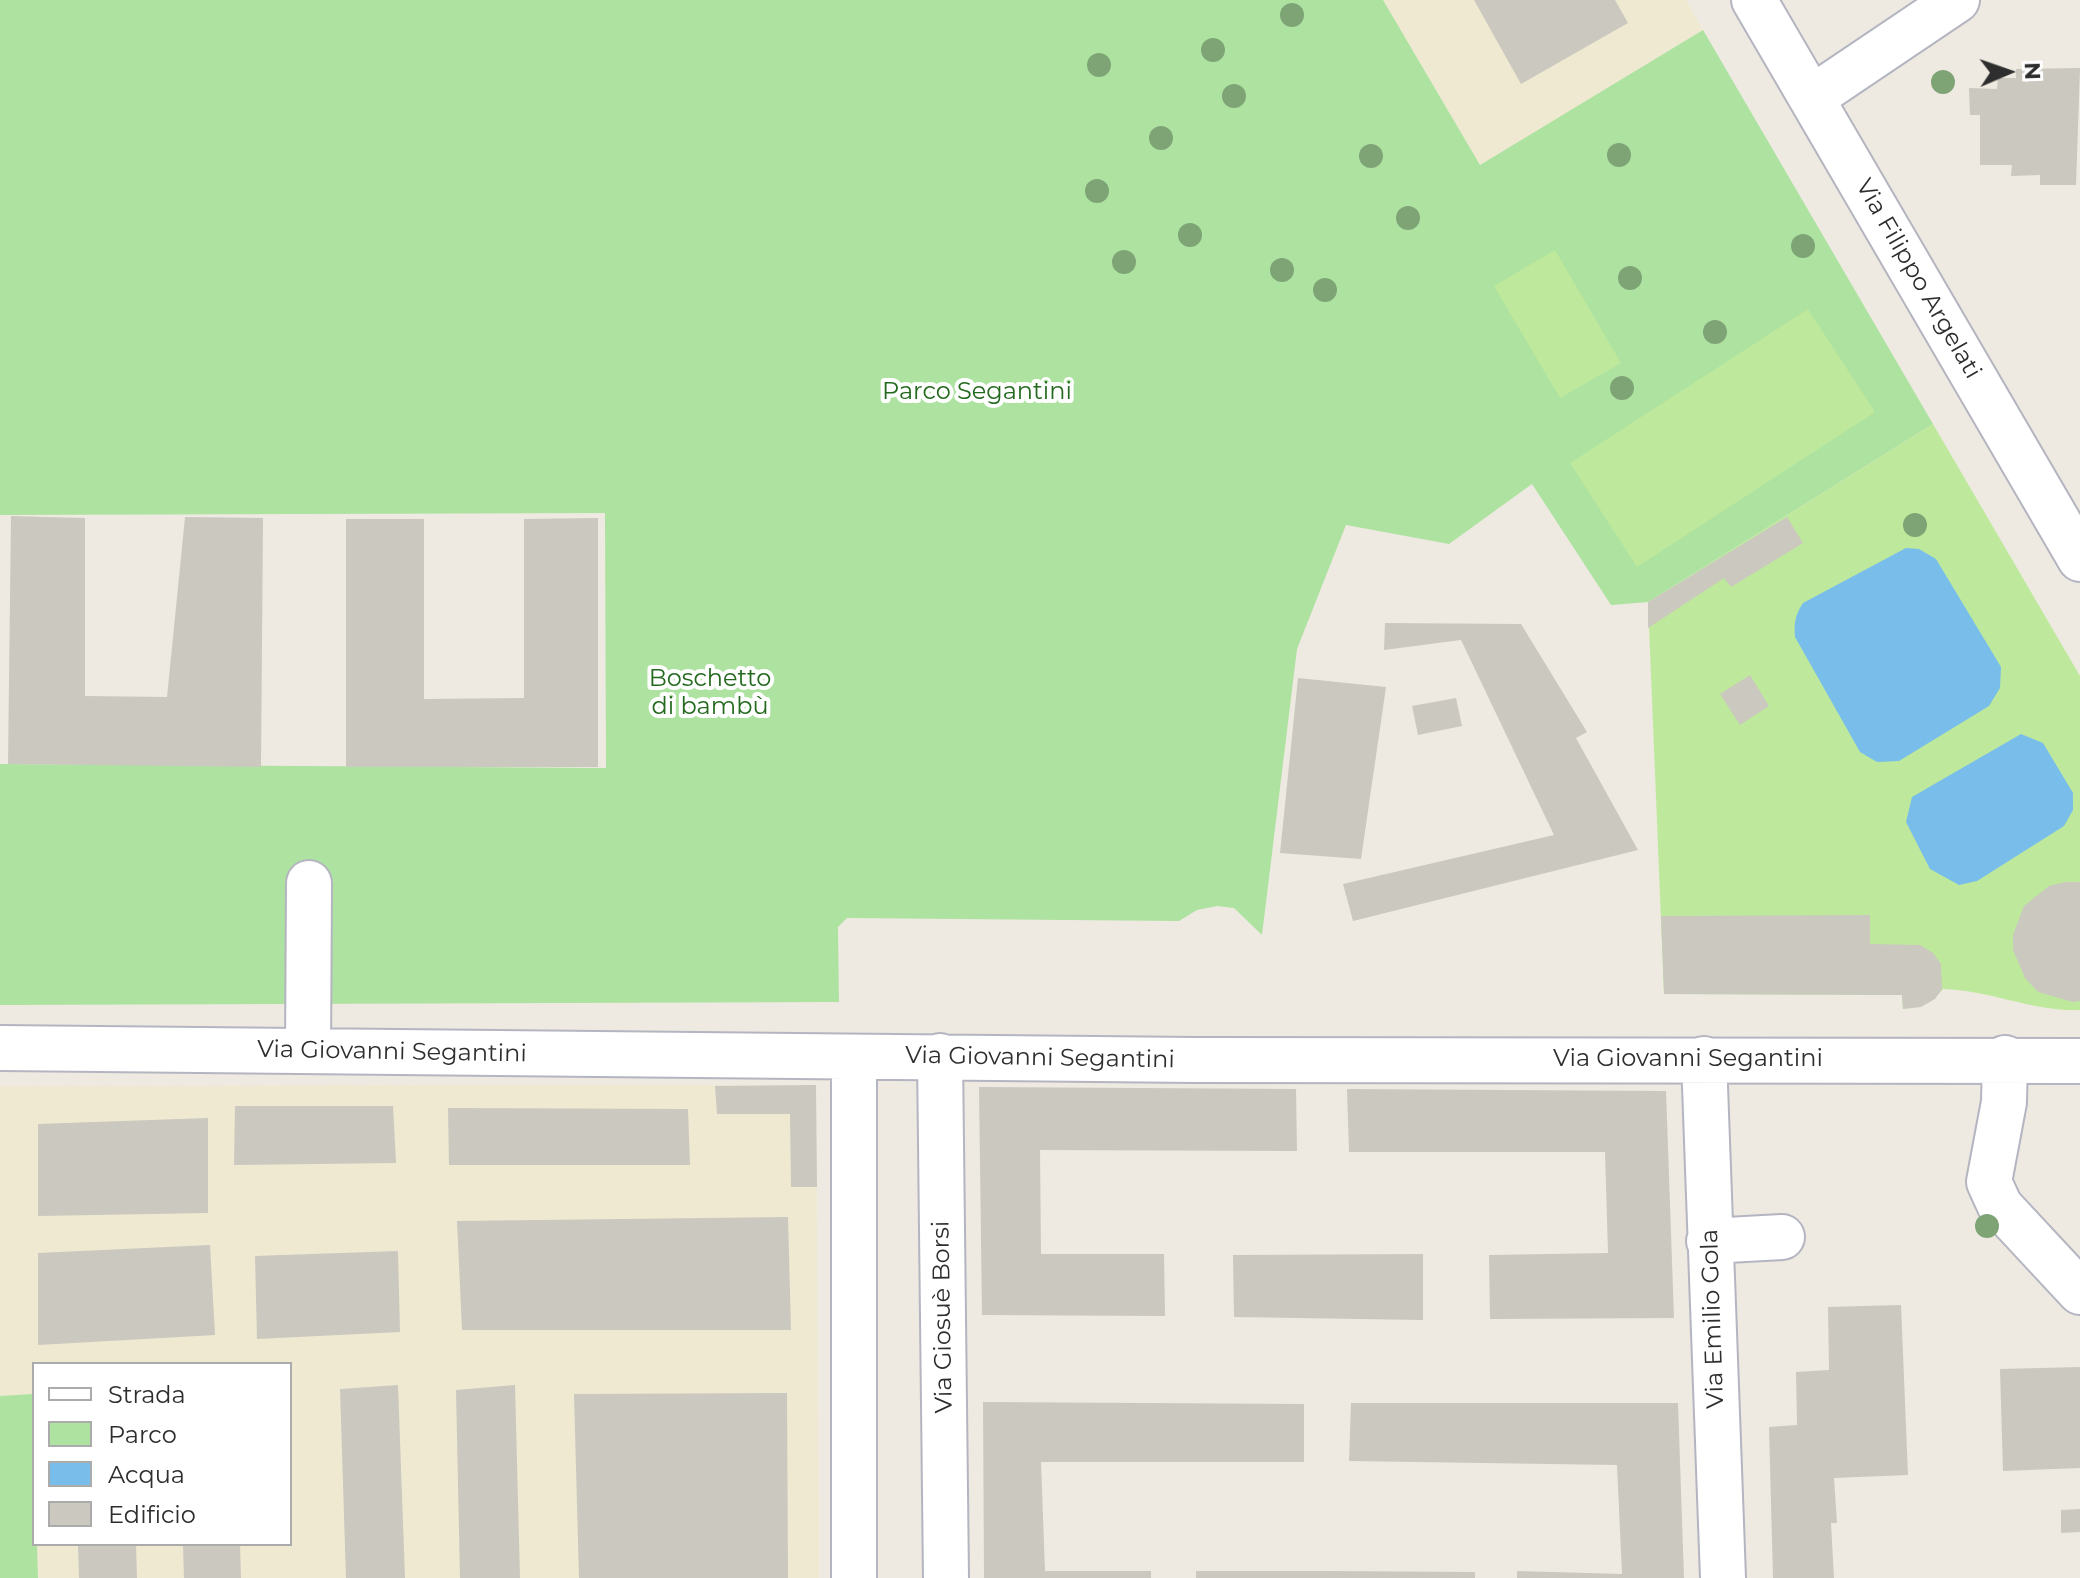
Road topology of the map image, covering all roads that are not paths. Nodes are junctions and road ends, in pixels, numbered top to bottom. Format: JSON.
{"nodes":[{"id":1,"x":1754,"y":0,"type":"edge"},
{"id":2,"x":1957,"y":0,"type":"edge"},
{"id":3,"x":1813,"y":97,"type":"junction"},
{"id":4,"x":2080,"y":559,"type":"edge"},
{"id":5,"x":309,"y":883,"type":"dead end"},
{"id":6,"x":0,"y":1048,"type":"edge"},
{"id":7,"x":308,"y":1051,"type":"junction"},
{"id":8,"x":940,"y":1056,"type":"junction"},
{"id":9,"x":854,"y":1057,"type":"junction"},
{"id":10,"x":2005,"y":1058,"type":"junction"},
{"id":11,"x":1704,"y":1059,"type":"junction"},
{"id":12,"x":2080,"y":1061,"type":"edge"},
{"id":13,"x":1782,"y":1237,"type":"dead end"},
{"id":14,"x":1709,"y":1241,"type":"junction"},
{"id":15,"x":2080,"y":1292,"type":"edge"},
{"id":16,"x":854,"y":1578,"type":"edge"},
{"id":17,"x":946,"y":1578,"type":"edge"},
{"id":18,"x":1723,"y":1578,"type":"edge"}],
"edges":[{"from":1,"to":3,"type":"street","name":"Via Filippo Argelati"},
{"from":2,"to":3,"type":"street"},
{"from":3,"to":4,"type":"street","name":"Via Filippo Argelati"},
{"from":5,"to":7,"type":"street"},
{"from":6,"to":7,"type":"street","name":"Via Giovanni Segantini"},
{"from":7,"to":9,"type":"street","name":"Via Giovanni Segantini"},
{"from":8,"to":9,"type":"street","name":"Via Giovanni Segantini"},
{"from":8,"to":11,"type":"street","name":"Via Giovanni Segantini"},
{"from":8,"to":17,"type":"street","name":"Via Giosuè Borsi"},
{"from":9,"to":16,"type":"street"},
{"from":10,"to":11,"type":"street","name":"Via Giovanni Segantini"},
{"from":10,"to":12,"type":"street","name":"Via Giovanni Segantini"},
{"from":10,"to":15,"type":"street"},
{"from":11,"to":14,"type":"street","name":"Via Emilio Gola"},
{"from":13,"to":14,"type":"street"},
{"from":14,"to":18,"type":"street","name":"Via Emilio Gola"}]}
